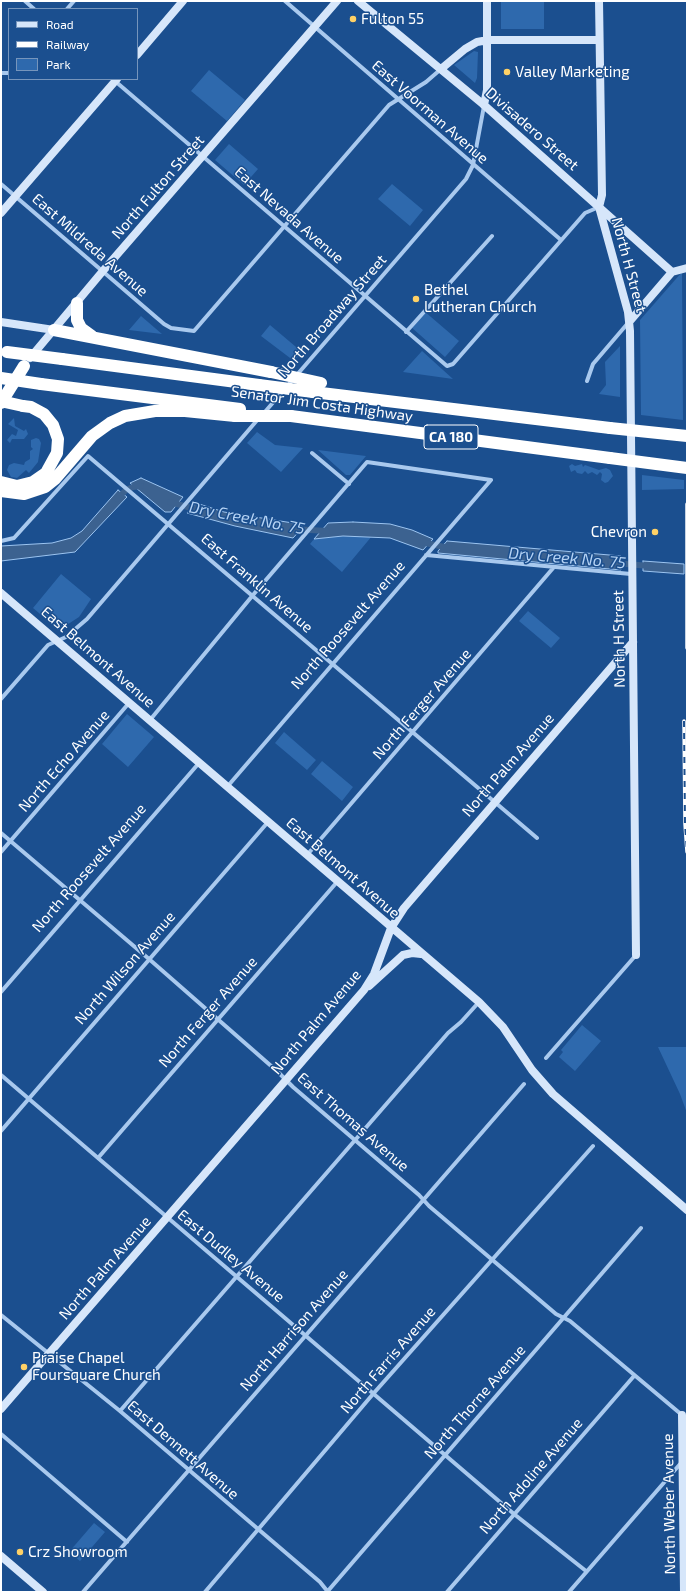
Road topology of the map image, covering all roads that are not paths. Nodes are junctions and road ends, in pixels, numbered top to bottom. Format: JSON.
{"nodes":[{"id":1,"x":24,"y":1,"type":"edge"},
{"id":2,"x":184,"y":1,"type":"edge"},
{"id":3,"x":285,"y":1,"type":"edge"},
{"id":4,"x":337,"y":1,"type":"edge"},
{"id":5,"x":358,"y":1,"type":"edge"},
{"id":6,"x":487,"y":1,"type":"edge"},
{"id":7,"x":599,"y":1,"type":"edge"},
{"id":8,"x":33,"y":8,"type":"edge"},
{"id":9,"x":315,"y":27,"type":"junction"},
{"id":10,"x":488,"y":40,"type":"junction"},
{"id":11,"x":599,"y":40,"type":"junction"},
{"id":12,"x":138,"y":54,"type":"edge"},
{"id":13,"x":441,"y":69,"type":"junction"},
{"id":14,"x":115,"y":80,"type":"edge"},
{"id":15,"x":398,"y":99,"type":"junction"},
{"id":16,"x":484,"y":105,"type":"junction"},
{"id":17,"x":203,"y":157,"type":"junction"},
{"id":18,"x":474,"y":165,"type":"junction"},
{"id":19,"x":1,"y":184,"type":"edge"},
{"id":20,"x":15,"y":197,"type":"junction"},
{"id":21,"x":599,"y":207,"type":"junction"},
{"id":22,"x":1,"y":212,"type":"edge"},
{"id":23,"x":284,"y":227,"type":"junction"},
{"id":24,"x":492,"y":236,"type":"dead end"},
{"id":25,"x":560,"y":240,"type":"junction"},
{"id":26,"x":687,"y":268,"type":"edge"},
{"id":27,"x":102,"y":272,"type":"junction"},
{"id":28,"x":672,"y":272,"type":"junction"},
{"id":29,"x":365,"y":297,"type":"junction"},
{"id":30,"x":77,"y":303,"type":"junction"},
{"id":31,"x":630,"y":321,"type":"junction"},
{"id":32,"x":1,"y":322,"type":"edge"},
{"id":33,"x":54,"y":330,"type":"junction"},
{"id":34,"x":406,"y":332,"type":"junction"},
{"id":35,"x":96,"y":338,"type":"junction"},
{"id":36,"x":4,"y":352,"type":"edge"},
{"id":37,"x":24,"y":366,"type":"junction"},
{"id":38,"x":1,"y":378,"type":"edge"},
{"id":39,"x":587,"y":381,"type":"dead end"},
{"id":40,"x":317,"y":387,"type":"junction"},
{"id":41,"x":1,"y":392,"type":"edge"},
{"id":42,"x":1,"y":402,"type":"edge"},
{"id":43,"x":238,"y":412,"type":"junction"},
{"id":44,"x":687,"y":436,"type":"edge"},
{"id":45,"x":312,"y":453,"type":"dead end"},
{"id":46,"x":687,"y":468,"type":"edge"},
{"id":47,"x":1,"y":482,"type":"edge"},
{"id":48,"x":349,"y":484,"type":"junction"},
{"id":49,"x":1,"y":491,"type":"edge"},
{"id":50,"x":168,"y":522,"type":"junction"},
{"id":51,"x":1,"y":541,"type":"edge"},
{"id":52,"x":426,"y":555,"type":"junction"},
{"id":53,"x":554,"y":567,"type":"junction"},
{"id":54,"x":631,"y":574,"type":"junction"},
{"id":55,"x":1,"y":593,"type":"edge"},
{"id":56,"x":253,"y":595,"type":"junction"},
{"id":57,"x":58,"y":642,"type":"junction"},
{"id":58,"x":633,"y":642,"type":"junction"},
{"id":59,"x":332,"y":664,"type":"junction"},
{"id":60,"x":1,"y":699,"type":"edge"},
{"id":61,"x":129,"y":703,"type":"junction"},
{"id":62,"x":150,"y":721,"type":"junction"},
{"id":63,"x":414,"y":732,"type":"junction"},
{"id":64,"x":199,"y":763,"type":"junction"},
{"id":65,"x":227,"y":787,"type":"junction"},
{"id":66,"x":494,"y":802,"type":"junction"},
{"id":67,"x":268,"y":822,"type":"junction"},
{"id":68,"x":1,"y":833,"type":"edge"},
{"id":69,"x":537,"y":838,"type":"dead end"},
{"id":70,"x":10,"y":841,"type":"junction"},
{"id":71,"x":1,"y":852,"type":"edge"},
{"id":72,"x":307,"y":856,"type":"junction"},
{"id":73,"x":337,"y":882,"type":"junction"},
{"id":74,"x":80,"y":900,"type":"junction"},
{"id":75,"x":391,"y":928,"type":"junction"},
{"id":76,"x":422,"y":954,"type":"junction"},
{"id":77,"x":636,"y":955,"type":"joint"},
{"id":78,"x":149,"y":959,"type":"junction"},
{"id":79,"x":364,"y":990,"type":"junction"},
{"id":80,"x":1,"y":992,"type":"edge"},
{"id":81,"x":479,"y":1002,"type":"junction"},
{"id":82,"x":217,"y":1019,"type":"junction"},
{"id":83,"x":546,"y":1058,"type":"dead end"},
{"id":84,"x":1,"y":1075,"type":"edge"},
{"id":85,"x":286,"y":1080,"type":"junction"},
{"id":86,"x":524,"y":1084,"type":"dead end"},
{"id":87,"x":29,"y":1098,"type":"junction"},
{"id":88,"x":1,"y":1131,"type":"edge"},
{"id":89,"x":355,"y":1140,"type":"junction"},
{"id":90,"x":593,"y":1146,"type":"dead end"},
{"id":91,"x":98,"y":1158,"type":"junction"},
{"id":92,"x":424,"y":1200,"type":"junction"},
{"id":93,"x":687,"y":1210,"type":"edge"},
{"id":94,"x":167,"y":1217,"type":"junction"},
{"id":95,"x":641,"y":1228,"type":"dead end"},
{"id":96,"x":492,"y":1260,"type":"junction"},
{"id":97,"x":237,"y":1276,"type":"junction"},
{"id":98,"x":1,"y":1315,"type":"edge"},
{"id":99,"x":563,"y":1318,"type":"junction"},
{"id":100,"x":306,"y":1334,"type":"junction"},
{"id":101,"x":49,"y":1353,"type":"junction"},
{"id":102,"x":634,"y":1376,"type":"junction"},
{"id":103,"x":373,"y":1394,"type":"junction"},
{"id":104,"x":1,"y":1409,"type":"edge"},
{"id":105,"x":120,"y":1411,"type":"junction"},
{"id":106,"x":682,"y":1415,"type":"joint"},
{"id":107,"x":1,"y":1434,"type":"edge"},
{"id":108,"x":446,"y":1455,"type":"junction"},
{"id":109,"x":684,"y":1459,"type":"junction"},
{"id":110,"x":189,"y":1470,"type":"junction"},
{"id":111,"x":514,"y":1514,"type":"junction"},
{"id":112,"x":259,"y":1530,"type":"junction"},
{"id":113,"x":127,"y":1542,"type":"junction"},
{"id":114,"x":1,"y":1556,"type":"edge"},
{"id":115,"x":586,"y":1571,"type":"junction"},
{"id":116,"x":43,"y":1592,"type":"edge"},
{"id":117,"x":83,"y":1592,"type":"edge"},
{"id":118,"x":205,"y":1592,"type":"edge"},
{"id":119,"x":327,"y":1592,"type":"edge"},
{"id":120,"x":447,"y":1592,"type":"edge"},
{"id":121,"x":568,"y":1592,"type":"edge"},
{"id":122,"x":684,"y":1592,"type":"edge"}],
"edges":[{"from":1,"to":8,"type":"street"},
{"from":2,"to":12,"type":"main road"},
{"from":3,"to":9,"type":"street","name":"East Voorman Avenue"},
{"from":4,"to":9,"type":"main road","name":"North Fulton Street"},
{"from":5,"to":13,"type":"main road","name":"Divisadero Street"},
{"from":6,"to":10,"type":"main road"},
{"from":7,"to":11,"type":"main road"},
{"from":9,"to":15,"type":"street","name":"East Voorman Avenue"},
{"from":9,"to":17,"type":"main road","name":"North Fulton Street"},
{"from":10,"to":11,"type":"main road"},
{"from":10,"to":13,"type":"main road"},
{"from":10,"to":16,"type":"main road"},
{"from":11,"to":21,"type":"main road"},
{"from":13,"to":15,"type":"street"},
{"from":13,"to":16,"type":"main road","name":"Divisadero Street"},
{"from":14,"to":17,"type":"street","name":"East Nevada Avenue"},
{"from":14,"to":20,"type":"main road"},
{"from":15,"to":18,"type":"street","name":"East Voorman Avenue"},
{"from":15,"to":23,"type":"street"},
{"from":16,"to":18,"type":"street","name":"North Broadway Street"},
{"from":16,"to":21,"type":"main road","name":"Divisadero Street"},
{"from":17,"to":23,"type":"street","name":"East Nevada Avenue"},
{"from":17,"to":27,"type":"main road","name":"North Fulton Street"},
{"from":18,"to":25,"type":"street","name":"East Voorman Avenue"},
{"from":18,"to":29,"type":"street","name":"North Broadway Street"},
{"from":19,"to":20,"type":"street","name":"East Mildreda Avenue"},
{"from":20,"to":22,"type":"main road"},
{"from":20,"to":27,"type":"street","name":"East Mildreda Avenue"},
{"from":21,"to":25,"type":"street"},
{"from":21,"to":28,"type":"main road","name":"Divisadero Street"},
{"from":21,"to":31,"type":"main road","name":"North H Street"},
{"from":23,"to":27,"type":"street","name":"East Mildreda Avenue"},
{"from":23,"to":29,"type":"street","name":"East Nevada Avenue"},
{"from":24,"to":34,"type":"street"},
{"from":25,"to":34,"type":"street","name":"East Nevada Avenue"},
{"from":26,"to":28,"type":"main road"},
{"from":27,"to":30,"type":"main road","name":"North Fulton Street"},
{"from":28,"to":31,"type":"main road"},
{"from":29,"to":34,"type":"street","name":"East Nevada Avenue"},
{"from":29,"to":50,"type":"street","name":"North Broadway Street"},
{"from":30,"to":33,"type":"main road","name":"North Fulton Street"},
{"from":30,"to":35,"type":"highway"},
{"from":31,"to":39,"type":"street"},
{"from":31,"to":54,"type":"main road","name":"North H Street"},
{"from":32,"to":33,"type":"main road"},
{"from":33,"to":35,"type":"highway"},
{"from":33,"to":37,"type":"main road","name":"North Fulton Street"},
{"from":35,"to":40,"type":"highway","bridge":true},
{"from":36,"to":40,"type":"highway","name":"Senator Jim Costa Highway","number":"CA 180","bridge":true},
{"from":37,"to":41,"type":"main road","name":"North Fulton Street"},
{"from":37,"to":42,"type":"highway"},
{"from":38,"to":43,"type":"highway","name":"Senator Jim Costa Highway","number":"CA 180","bridge":true},
{"from":40,"to":44,"type":"highway","name":"Senator Jim Costa Highway","number":"CA 180","bridge":true},
{"from":42,"to":47,"type":"highway","bridge":true},
{"from":43,"to":46,"type":"highway","name":"Senator Jim Costa Highway","number":"CA 180","bridge":true},
{"from":43,"to":49,"type":"highway"},
{"from":45,"to":48,"type":"street"},
{"from":48,"to":52,"type":"street","name":"North Roosevelt Avenue"},
{"from":48,"to":56,"type":"street"},
{"from":50,"to":51,"type":"street","name":"East Franklin Avenue"},
{"from":50,"to":56,"type":"street","name":"East Franklin Avenue"},
{"from":50,"to":57,"type":"street","name":"North Broadway Street"},
{"from":52,"to":53,"type":"street"},
{"from":52,"to":59,"type":"street","name":"North Roosevelt Avenue"},
{"from":53,"to":54,"type":"street"},
{"from":53,"to":63,"type":"street","name":"North Ferger Avenue"},
{"from":54,"to":58,"type":"main road","name":"North H Street"},
{"from":55,"to":57,"type":"main road","name":"East Belmont Avenue"},
{"from":56,"to":59,"type":"street","name":"East Franklin Avenue"},
{"from":56,"to":62,"type":"street"},
{"from":57,"to":60,"type":"street","name":"North Broadway Street"},
{"from":57,"to":61,"type":"main road","name":"East Belmont Avenue"},
{"from":58,"to":66,"type":"main road","name":"North Palm Avenue"},
{"from":58,"to":77,"type":"main road","name":"North H Street"},
{"from":59,"to":63,"type":"street","name":"East Franklin Avenue"},
{"from":59,"to":65,"type":"street","name":"North Roosevelt Avenue"},
{"from":61,"to":62,"type":"main road","name":"East Belmont Avenue"},
{"from":61,"to":70,"type":"street","name":"North Echo Avenue"},
{"from":62,"to":64,"type":"main road","name":"East Belmont Avenue"},
{"from":63,"to":66,"type":"street","name":"East Franklin Avenue"},
{"from":63,"to":72,"type":"street","name":"North Ferger Avenue"},
{"from":64,"to":65,"type":"main road","name":"East Belmont Avenue"},
{"from":64,"to":74,"type":"street","name":"North Roosevelt Avenue"},
{"from":65,"to":67,"type":"main road","name":"East Belmont Avenue"},
{"from":66,"to":69,"type":"street","name":"East Franklin Avenue"},
{"from":66,"to":75,"type":"main road","name":"North Palm Avenue"},
{"from":67,"to":72,"type":"main road","name":"East Belmont Avenue"},
{"from":67,"to":78,"type":"street","name":"North Wilson Avenue"},
{"from":68,"to":70,"type":"street","name":"East Thomas Avenue"},
{"from":70,"to":71,"type":"street","name":"North Echo Avenue"},
{"from":70,"to":74,"type":"street","name":"East Thomas Avenue"},
{"from":72,"to":73,"type":"main road","name":"East Belmont Avenue"},
{"from":73,"to":75,"type":"main road","name":"East Belmont Avenue"},
{"from":73,"to":82,"type":"street","name":"North Ferger Avenue"},
{"from":74,"to":78,"type":"street","name":"East Thomas Avenue"},
{"from":74,"to":80,"type":"street","name":"North Roosevelt Avenue"},
{"from":75,"to":76,"type":"main road","name":"East Belmont Avenue"},
{"from":75,"to":79,"type":"main road","name":"North Palm Avenue"},
{"from":76,"to":79,"type":"main road"},
{"from":76,"to":81,"type":"main road","name":"East Belmont Avenue"},
{"from":77,"to":83,"type":"street"},
{"from":78,"to":82,"type":"street","name":"East Thomas Avenue"},
{"from":78,"to":87,"type":"street","name":"North Wilson Avenue"},
{"from":79,"to":85,"type":"main road","name":"North Palm Avenue"},
{"from":81,"to":89,"type":"street"},
{"from":81,"to":93,"type":"main road","name":"East Belmont Avenue"},
{"from":82,"to":85,"type":"street","name":"East Thomas Avenue"},
{"from":82,"to":91,"type":"street","name":"North Ferger Avenue"},
{"from":84,"to":87,"type":"street","name":"East Dudley Avenue"},
{"from":85,"to":89,"type":"street","name":"East Thomas Avenue"},
{"from":85,"to":94,"type":"main road","name":"North Palm Avenue"},
{"from":86,"to":92,"type":"street","name":"North Harrison Avenue"},
{"from":87,"to":88,"type":"street","name":"North Wilson Avenue"},
{"from":87,"to":91,"type":"street","name":"East Dudley Avenue"},
{"from":89,"to":92,"type":"street","name":"East Thomas Avenue"},
{"from":89,"to":97,"type":"street"},
{"from":90,"to":96,"type":"street","name":"North Farris Avenue"},
{"from":91,"to":94,"type":"street","name":"East Dudley Avenue"},
{"from":92,"to":96,"type":"street","name":"East Thomas Avenue"},
{"from":92,"to":100,"type":"street","name":"North Harrison Avenue"},
{"from":94,"to":97,"type":"street","name":"East Dudley Avenue"},
{"from":94,"to":101,"type":"main road","name":"North Palm Avenue"},
{"from":95,"to":99,"type":"street","name":"North Thorne Avenue"},
{"from":96,"to":99,"type":"street","name":"East Thomas Avenue"},
{"from":96,"to":103,"type":"street","name":"North Farris Avenue"},
{"from":97,"to":100,"type":"street","name":"East Dudley Avenue"},
{"from":97,"to":105,"type":"street"},
{"from":98,"to":101,"type":"street","name":"East Dennett Avenue"},
{"from":99,"to":102,"type":"street","name":"East Thomas Avenue"},
{"from":99,"to":108,"type":"street","name":"North Thorne Avenue"},
{"from":100,"to":103,"type":"street","name":"East Dudley Avenue"},
{"from":100,"to":110,"type":"street","name":"North Harrison Avenue"},
{"from":101,"to":104,"type":"main road","name":"North Palm Avenue"},
{"from":101,"to":105,"type":"street","name":"East Dennett Avenue"},
{"from":102,"to":106,"type":"street","name":"East Thomas Avenue"},
{"from":102,"to":111,"type":"street","name":"North Adoline Avenue"},
{"from":103,"to":108,"type":"street","name":"East Dudley Avenue"},
{"from":103,"to":112,"type":"street","name":"North Farris Avenue"},
{"from":105,"to":110,"type":"street","name":"East Dennett Avenue"},
{"from":106,"to":109,"type":"main road","name":"North Weber Avenue"},
{"from":107,"to":113,"type":"street"},
{"from":108,"to":111,"type":"street","name":"East Dudley Avenue"},
{"from":108,"to":119,"type":"street","name":"North Thorne Avenue"},
{"from":109,"to":115,"type":"street"},
{"from":109,"to":122,"type":"main road","name":"North Weber Avenue"},
{"from":110,"to":112,"type":"street","name":"East Dennett Avenue"},
{"from":110,"to":113,"type":"street","name":"North Harrison Avenue"},
{"from":111,"to":115,"type":"street","name":"East Dudley Avenue"},
{"from":111,"to":120,"type":"street","name":"North Adoline Avenue"},
{"from":112,"to":118,"type":"street","name":"North Farris Avenue"},
{"from":112,"to":119,"type":"street","name":"East Dennett Avenue"},
{"from":113,"to":117,"type":"street","name":"North Harrison Avenue"},
{"from":114,"to":116,"type":"main road"},
{"from":115,"to":121,"type":"street"}]}
